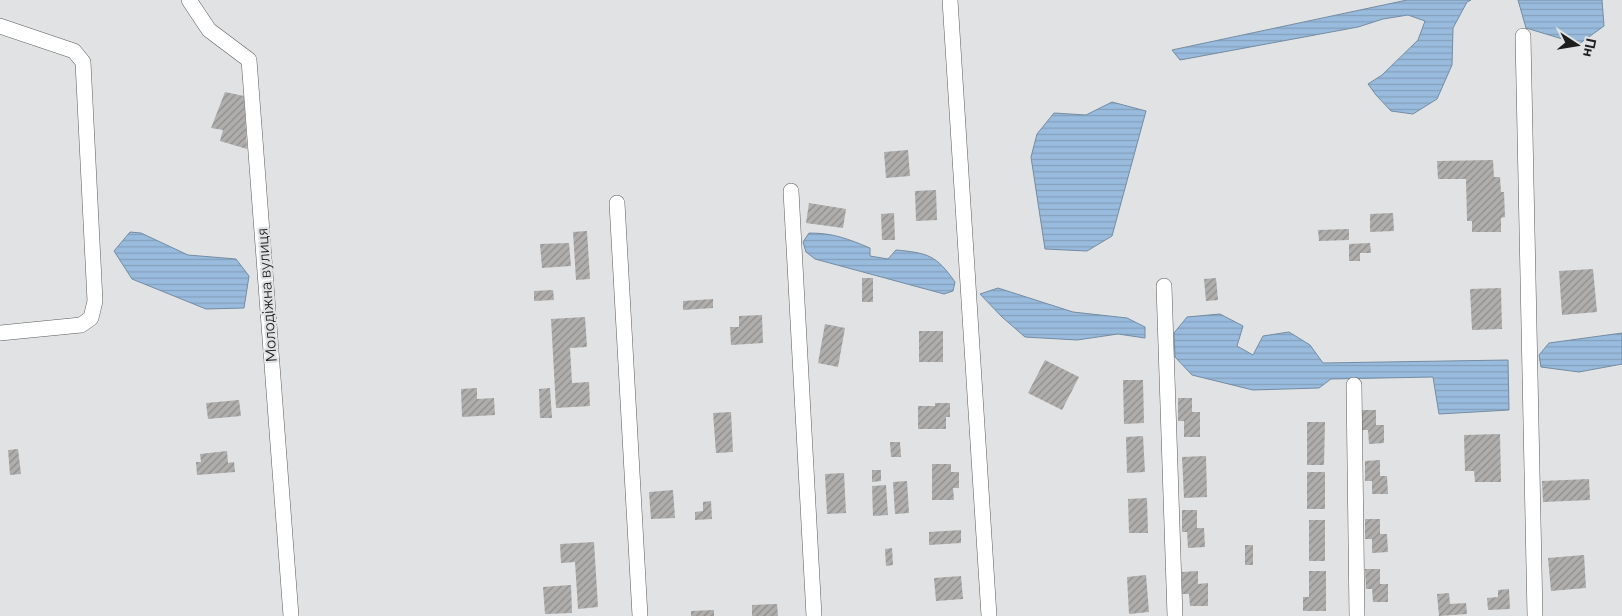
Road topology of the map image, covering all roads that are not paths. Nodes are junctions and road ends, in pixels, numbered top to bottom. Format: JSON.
{"nodes":[{"id":1,"x":189,"y":0,"type":"edge"},
{"id":2,"x":950,"y":0,"type":"edge"},
{"id":3,"x":0,"y":26,"type":"edge"},
{"id":4,"x":1524,"y":36,"type":"dead end"},
{"id":5,"x":791,"y":191,"type":"dead end"},
{"id":6,"x":617,"y":203,"type":"dead end"},
{"id":7,"x":1164,"y":286,"type":"dead end"},
{"id":8,"x":0,"y":333,"type":"edge"},
{"id":9,"x":1354,"y":385,"type":"dead end"},
{"id":10,"x":290,"y":616,"type":"edge"},
{"id":11,"x":640,"y":616,"type":"edge"},
{"id":12,"x":814,"y":616,"type":"edge"},
{"id":13,"x":989,"y":616,"type":"edge"},
{"id":14,"x":1175,"y":616,"type":"edge"},
{"id":15,"x":1357,"y":616,"type":"edge"},
{"id":16,"x":1536,"y":616,"type":"edge"}],
"edges":[{"from":1,"to":10,"type":"street","name":"Молодіжна вулиця"},
{"from":2,"to":13,"type":"street"},
{"from":3,"to":8,"type":"street"},
{"from":4,"to":16,"type":"street"},
{"from":5,"to":12,"type":"street"},
{"from":6,"to":11,"type":"street"},
{"from":7,"to":14,"type":"street"},
{"from":9,"to":15,"type":"street"}]}
